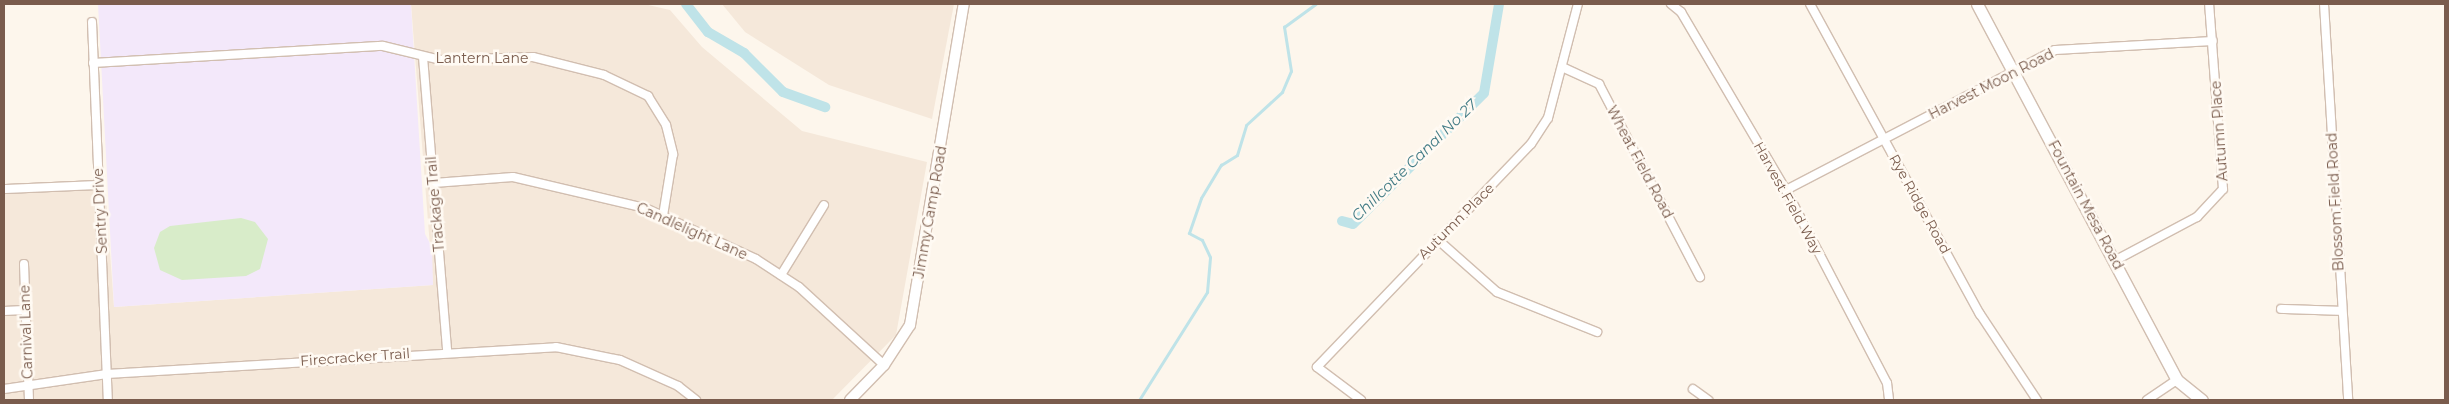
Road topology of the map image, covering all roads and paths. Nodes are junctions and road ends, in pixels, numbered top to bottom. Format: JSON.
{"nodes":[{"id":1,"x":964,"y":4,"type":"edge"},
{"id":2,"x":1578,"y":4,"type":"edge"},
{"id":3,"x":1672,"y":4,"type":"edge"},
{"id":4,"x":1810,"y":4,"type":"edge"},
{"id":5,"x":1977,"y":4,"type":"edge"},
{"id":6,"x":2209,"y":4,"type":"edge"},
{"id":7,"x":2324,"y":4,"type":"edge"},
{"id":8,"x":92,"y":22,"type":"dead end"},
{"id":9,"x":2213,"y":41,"type":"junction"},
{"id":10,"x":423,"y":57,"type":"junction"},
{"id":11,"x":93,"y":63,"type":"junction"},
{"id":12,"x":1562,"y":67,"type":"junction"},
{"id":13,"x":2012,"y":70,"type":"junction"},
{"id":14,"x":1886,"y":140,"type":"junction"},
{"id":15,"x":434,"y":182,"type":"junction"},
{"id":16,"x":99,"y":186,"type":"junction"},
{"id":17,"x":4,"y":189,"type":"edge"},
{"id":18,"x":1786,"y":190,"type":"junction"},
{"id":19,"x":824,"y":205,"type":"dead end"},
{"id":20,"x":663,"y":216,"type":"junction"},
{"id":21,"x":1437,"y":239,"type":"junction"},
{"id":22,"x":2116,"y":260,"type":"junction"},
{"id":23,"x":24,"y":264,"type":"dead end"},
{"id":24,"x":781,"y":275,"type":"junction"},
{"id":25,"x":1700,"y":276,"type":"dead end"},
{"id":26,"x":2281,"y":309,"type":"dead end"},
{"id":27,"x":24,"y":310,"type":"junction"},
{"id":28,"x":4,"y":311,"type":"edge"},
{"id":29,"x":2342,"y":311,"type":"junction"},
{"id":30,"x":1597,"y":332,"type":"dead end"},
{"id":31,"x":446,"y":351,"type":"junction"},
{"id":32,"x":884,"y":364,"type":"junction"},
{"id":33,"x":107,"y":374,"type":"junction"},
{"id":34,"x":2177,"y":380,"type":"junction"},
{"id":35,"x":27,"y":383,"type":"junction"},
{"id":36,"x":4,"y":389,"type":"edge"},
{"id":37,"x":1693,"y":389,"type":"dead end"},
{"id":38,"x":29,"y":400,"type":"edge"},
{"id":39,"x":108,"y":400,"type":"edge"},
{"id":40,"x":696,"y":400,"type":"edge"},
{"id":41,"x":850,"y":400,"type":"edge"},
{"id":42,"x":1361,"y":400,"type":"edge"},
{"id":43,"x":1708,"y":400,"type":"edge"},
{"id":44,"x":1889,"y":400,"type":"edge"},
{"id":45,"x":2037,"y":400,"type":"edge"},
{"id":46,"x":2147,"y":400,"type":"edge"},
{"id":47,"x":2202,"y":400,"type":"edge"},
{"id":48,"x":2348,"y":400,"type":"edge"}],
"edges":[{"from":1,"to":32,"type":"street","name":"Jimmy Camp Road"},
{"from":2,"to":12,"type":"street","name":"Autumn Place"},
{"from":3,"to":18,"type":"street","name":"Harvest Field Way"},
{"from":4,"to":14,"type":"street","name":"Rye Ridge Road"},
{"from":5,"to":13,"type":"main road","name":"Fountain Mesa Road"},
{"from":6,"to":9,"type":"street","name":"Autumn Place"},
{"from":7,"to":29,"type":"street","name":"Blossom Field Road"},
{"from":8,"to":11,"type":"street","name":"Sentry Drive"},
{"from":9,"to":13,"type":"street","name":"Harvest Moon Road"},
{"from":9,"to":22,"type":"street","name":"Autumn Place"},
{"from":10,"to":11,"type":"street","name":"Lantern Lane"},
{"from":10,"to":15,"type":"street","name":"Trackage Trail"},
{"from":10,"to":20,"type":"street","name":"Lantern Lane"},
{"from":11,"to":16,"type":"street","name":"Sentry Drive"},
{"from":12,"to":21,"type":"street","name":"Autumn Place"},
{"from":12,"to":25,"type":"street","name":"Wheat Field Road"},
{"from":13,"to":14,"type":"street","name":"Harvest Moon Road"},
{"from":13,"to":22,"type":"main road","name":"Fountain Mesa Road"},
{"from":14,"to":18,"type":"street","name":"Harvest Moon Road"},
{"from":14,"to":45,"type":"street","name":"Rye Ridge Road"},
{"from":15,"to":20,"type":"street","name":"Candlelight Lane"},
{"from":15,"to":31,"type":"street","name":"Trackage Trail"},
{"from":16,"to":17,"type":"street"},
{"from":16,"to":33,"type":"street","name":"Sentry Drive"},
{"from":18,"to":44,"type":"street","name":"Harvest Field Way"},
{"from":19,"to":24,"type":"street"},
{"from":20,"to":24,"type":"street","name":"Candlelight Lane"},
{"from":21,"to":30,"type":"street"},
{"from":21,"to":42,"type":"street","name":"Autumn Place"},
{"from":22,"to":34,"type":"main road","name":"Fountain Mesa Road"},
{"from":23,"to":27,"type":"street","name":"Carnival Lane"},
{"from":24,"to":32,"type":"street","name":"Candlelight Lane"},
{"from":26,"to":29,"type":"street"},
{"from":27,"to":28,"type":"street"},
{"from":27,"to":35,"type":"street","name":"Carnival Lane"},
{"from":29,"to":48,"type":"street","name":"Blossom Field Road"},
{"from":31,"to":33,"type":"street","name":"Firecracker Trail"},
{"from":31,"to":40,"type":"street","name":"Firecracker Trail"},
{"from":32,"to":41,"type":"street","name":"Jimmy Camp Road"},
{"from":33,"to":35,"type":"street","name":"Firecracker Trail"},
{"from":33,"to":39,"type":"street","name":"Sentry Drive"},
{"from":34,"to":46,"type":"street"},
{"from":34,"to":47,"type":"main road","name":"Fountain Mesa Road"},
{"from":35,"to":36,"type":"street","name":"Firecracker Trail"},
{"from":35,"to":38,"type":"street","name":"Carnival Lane"},
{"from":37,"to":43,"type":"street"}]}
